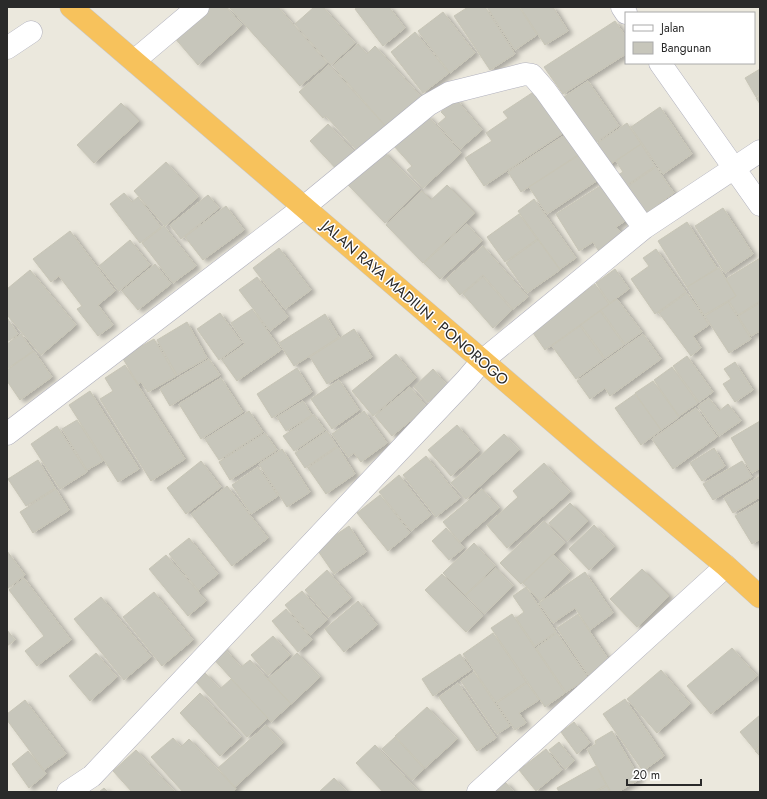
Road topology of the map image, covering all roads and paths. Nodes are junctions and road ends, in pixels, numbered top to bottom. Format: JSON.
{"nodes":[{"id":1,"x":71,"y":7,"type":"edge"},
{"id":2,"x":198,"y":7,"type":"edge"},
{"id":3,"x":30,"y":32,"type":"dead end"},
{"id":4,"x":7,"y":48,"type":"edge"},
{"id":5,"x":134,"y":61,"type":"junction"},
{"id":6,"x":661,"y":64,"type":"edge"},
{"id":7,"x":760,"y":151,"type":"edge"},
{"id":8,"x":733,"y":168,"type":"junction"},
{"id":9,"x":760,"y":205,"type":"edge"},
{"id":10,"x":304,"y":207,"type":"junction"},
{"id":11,"x":644,"y":228,"type":"junction"},
{"id":12,"x":482,"y":361,"type":"junction"},
{"id":13,"x":7,"y":434,"type":"edge"},
{"id":14,"x":726,"y":566,"type":"junction"},
{"id":15,"x":760,"y":597,"type":"edge"},
{"id":16,"x":68,"y":792,"type":"edge"},
{"id":17,"x":478,"y":792,"type":"edge"}],
"edges":[{"from":1,"to":5,"type":"highway","name":"JALAN RAYA MADIUN - PONOROGO"},
{"from":2,"to":5,"type":"street"},
{"from":3,"to":4,"type":"street"},
{"from":5,"to":10,"type":"highway","name":"JALAN RAYA MADIUN - PONOROGO"},
{"from":6,"to":8,"type":"street"},
{"from":7,"to":8,"type":"street"},
{"from":8,"to":9,"type":"street"},
{"from":8,"to":11,"type":"street"},
{"from":10,"to":11,"type":"street"},
{"from":10,"to":12,"type":"highway","name":"JALAN RAYA MADIUN - PONOROGO"},
{"from":10,"to":13,"type":"street"},
{"from":11,"to":12,"type":"street"},
{"from":12,"to":14,"type":"highway","name":"JALAN RAYA MADIUN - PONOROGO"},
{"from":12,"to":16,"type":"street"},
{"from":14,"to":15,"type":"highway","name":"JALAN RAYA MADIUN - PONOROGO"},
{"from":14,"to":17,"type":"street"}]}
